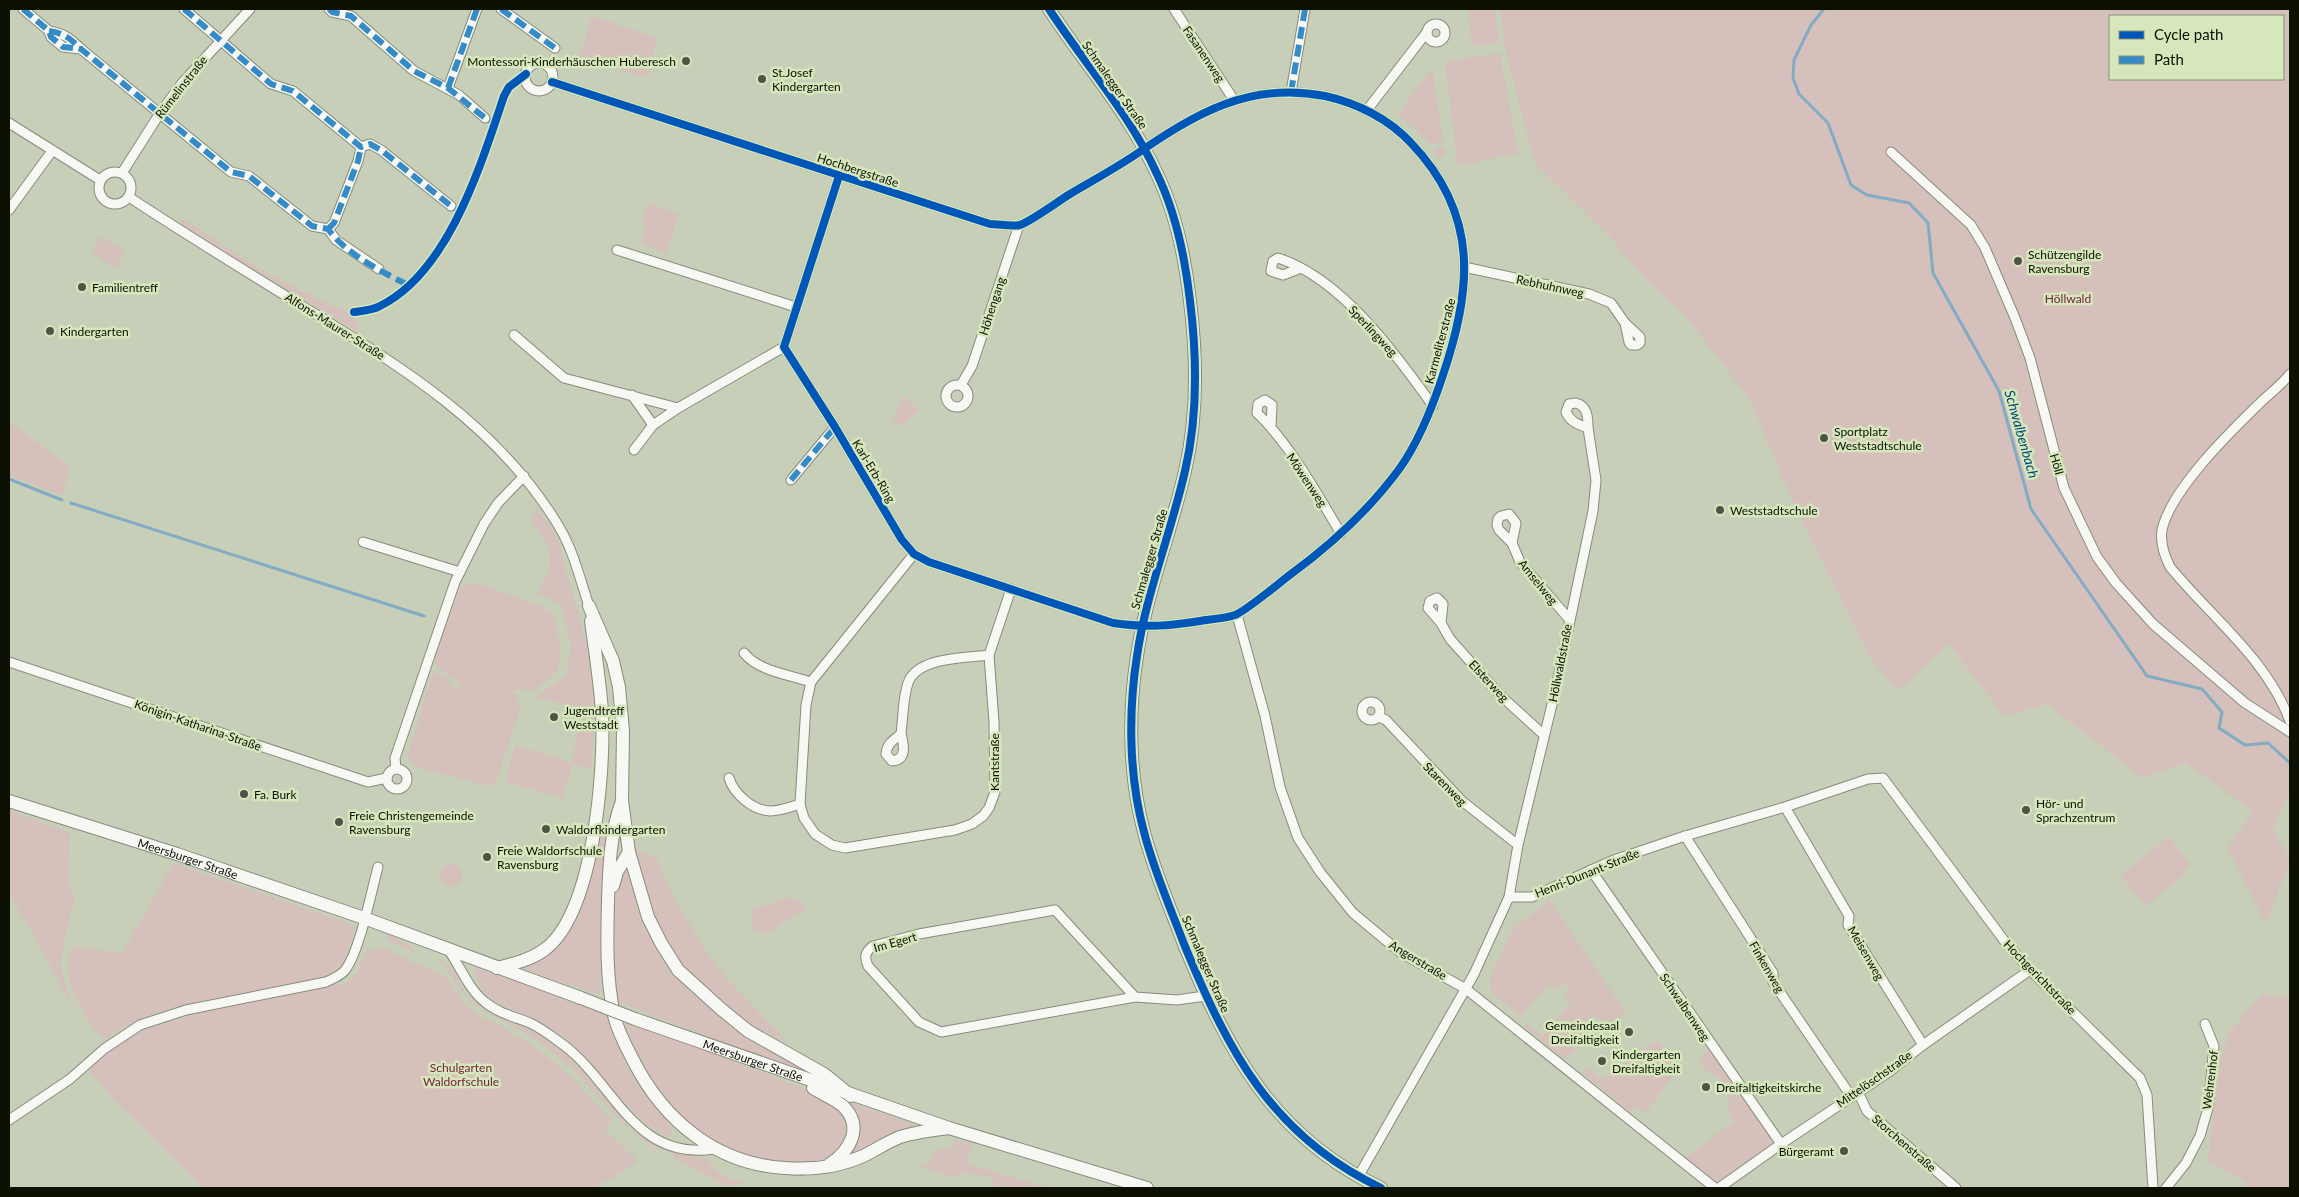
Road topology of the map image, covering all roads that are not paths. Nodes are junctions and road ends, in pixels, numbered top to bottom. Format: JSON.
{"nodes":[{"id":1,"x":23,"y":9,"type":"edge"},
{"id":2,"x":184,"y":9,"type":"edge"},
{"id":3,"x":250,"y":9,"type":"edge"},
{"id":4,"x":329,"y":9,"type":"edge"},
{"id":5,"x":477,"y":9,"type":"edge"},
{"id":6,"x":501,"y":9,"type":"edge"},
{"id":7,"x":1049,"y":9,"type":"edge"},
{"id":8,"x":1174,"y":9,"type":"edge"},
{"id":9,"x":1305,"y":9,"type":"edge"},
{"id":10,"x":1426,"y":32,"type":"dead end"},
{"id":11,"x":220,"y":39,"type":"junction"},
{"id":12,"x":555,"y":48,"type":"dead end"},
{"id":13,"x":552,"y":82,"type":"dead end"},
{"id":14,"x":448,"y":88,"type":"junction"},
{"id":15,"x":1291,"y":92,"type":"junction"},
{"id":16,"x":1234,"y":100,"type":"junction"},
{"id":17,"x":1367,"y":110,"type":"junction"},
{"id":18,"x":160,"y":113,"type":"junction"},
{"id":19,"x":486,"y":118,"type":"dead end"},
{"id":20,"x":9,"y":123,"type":"edge"},
{"id":21,"x":361,"y":146,"type":"junction"},
{"id":22,"x":1144,"y":148,"type":"junction"},
{"id":23,"x":52,"y":151,"type":"junction"},
{"id":24,"x":1891,"y":152,"type":"dead end"},
{"id":25,"x":122,"y":173,"type":"junction"},
{"id":26,"x":839,"y":176,"type":"junction"},
{"id":27,"x":100,"y":180,"type":"junction"},
{"id":28,"x":129,"y":197,"type":"junction"},
{"id":29,"x":451,"y":206,"type":"dead end"},
{"id":30,"x":9,"y":210,"type":"edge"},
{"id":31,"x":1018,"y":225,"type":"junction"},
{"id":32,"x":328,"y":230,"type":"junction"},
{"id":33,"x":617,"y":250,"type":"dead end"},
{"id":34,"x":1464,"y":267,"type":"junction"},
{"id":35,"x":1301,"y":268,"type":"dead end"},
{"id":36,"x":378,"y":269,"type":"dead end"},
{"id":37,"x":796,"y":307,"type":"junction"},
{"id":38,"x":1625,"y":323,"type":"dead end"},
{"id":39,"x":514,"y":335,"type":"dead end"},
{"id":40,"x":784,"y":346,"type":"junction"},
{"id":41,"x":2290,"y":374,"type":"edge"},
{"id":42,"x":961,"y":385,"type":"dead end"},
{"id":43,"x":632,"y":395,"type":"junction"},
{"id":44,"x":1433,"y":406,"type":"junction"},
{"id":45,"x":678,"y":408,"type":"junction"},
{"id":46,"x":653,"y":426,"type":"junction"},
{"id":47,"x":1271,"y":426,"type":"dead end"},
{"id":48,"x":835,"y":427,"type":"junction"},
{"id":49,"x":1588,"y":428,"type":"dead end"},
{"id":50,"x":634,"y":450,"type":"dead end"},
{"id":51,"x":524,"y":476,"type":"junction"},
{"id":52,"x":791,"y":480,"type":"dead end"},
{"id":53,"x":1341,"y":534,"type":"junction"},
{"id":54,"x":363,"y":542,"type":"dead end"},
{"id":55,"x":1512,"y":543,"type":"dead end"},
{"id":56,"x":914,"y":554,"type":"junction"},
{"id":57,"x":460,"y":572,"type":"junction"},
{"id":58,"x":1011,"y":589,"type":"junction"},
{"id":59,"x":589,"y":606,"type":"junction"},
{"id":60,"x":1237,"y":615,"type":"junction"},
{"id":61,"x":1569,"y":619,"type":"junction"},
{"id":62,"x":1441,"y":623,"type":"dead end"},
{"id":63,"x":1142,"y":627,"type":"junction"},
{"id":64,"x":744,"y":653,"type":"dead end"},
{"id":65,"x":989,"y":655,"type":"junction"},
{"id":66,"x":9,"y":662,"type":"edge"},
{"id":67,"x":811,"y":682,"type":"junction"},
{"id":68,"x":1379,"y":717,"type":"dead end"},
{"id":69,"x":2290,"y":720,"type":"edge"},
{"id":70,"x":2290,"y":732,"type":"edge"},
{"id":71,"x":902,"y":734,"type":"dead end"},
{"id":72,"x":1544,"y":735,"type":"junction"},
{"id":73,"x":396,"y":769,"type":"junction"},
{"id":74,"x":387,"y":778,"type":"junction"},
{"id":75,"x":729,"y":778,"type":"dead end"},
{"id":76,"x":1883,"y":778,"type":"joint"},
{"id":77,"x":9,"y":801,"type":"edge"},
{"id":78,"x":622,"y":801,"type":"junction"},
{"id":79,"x":800,"y":804,"type":"junction"},
{"id":80,"x":1785,"y":807,"type":"junction"},
{"id":81,"x":1685,"y":836,"type":"junction"},
{"id":82,"x":1518,"y":845,"type":"junction"},
{"id":83,"x":629,"y":852,"type":"junction"},
{"id":84,"x":378,"y":867,"type":"dead end"},
{"id":85,"x":1591,"y":870,"type":"junction"},
{"id":86,"x":1509,"y":896,"type":"junction"},
{"id":87,"x":608,"y":900,"type":"junction"},
{"id":88,"x":364,"y":918,"type":"junction"},
{"id":89,"x":448,"y":949,"type":"junction"},
{"id":90,"x":498,"y":968,"type":"junction"},
{"id":91,"x":2030,"y":970,"type":"junction"},
{"id":92,"x":1466,"y":988,"type":"junction"},
{"id":93,"x":1205,"y":996,"type":"junction"},
{"id":94,"x":1135,"y":997,"type":"junction"},
{"id":95,"x":2204,"y":1024,"type":"dead end"},
{"id":96,"x":1922,"y":1045,"type":"junction"},
{"id":97,"x":792,"y":1075,"type":"junction"},
{"id":98,"x":1854,"y":1094,"type":"junction"},
{"id":99,"x":851,"y":1096,"type":"junction"},
{"id":100,"x":9,"y":1120,"type":"edge"},
{"id":101,"x":948,"y":1128,"type":"junction"},
{"id":102,"x":1781,"y":1144,"type":"junction"},
{"id":103,"x":714,"y":1149,"type":"junction"},
{"id":104,"x":827,"y":1166,"type":"junction"},
{"id":105,"x":1358,"y":1177,"type":"junction"},
{"id":106,"x":1147,"y":1188,"type":"edge"},
{"id":107,"x":1381,"y":1188,"type":"edge"},
{"id":108,"x":1715,"y":1188,"type":"edge"},
{"id":109,"x":1719,"y":1188,"type":"edge"},
{"id":110,"x":1956,"y":1188,"type":"edge"},
{"id":111,"x":2153,"y":1188,"type":"edge"},
{"id":112,"x":2166,"y":1188,"type":"edge"}],
"edges":[{"from":1,"to":18,"type":"street"},
{"from":2,"to":11,"type":"street"},
{"from":3,"to":11,"type":"street","name":"Rümelinstraße"},
{"from":4,"to":14,"type":"street"},
{"from":5,"to":14,"type":"street"},
{"from":6,"to":12,"type":"street"},
{"from":7,"to":22,"type":"street","name":"Schmalegger Straße"},
{"from":8,"to":16,"type":"street","name":"Fasanenweg"},
{"from":9,"to":15,"type":"street"},
{"from":10,"to":17,"type":"street"},
{"from":11,"to":18,"type":"street","name":"Rümelinstraße"},
{"from":11,"to":21,"type":"street"},
{"from":13,"to":26,"type":"street","name":"Hochbergstraße"},
{"from":14,"to":19,"type":"street"},
{"from":15,"to":16,"type":"street","name":"Karmeliterstraße"},
{"from":15,"to":17,"type":"street","name":"Karmeliterstraße"},
{"from":16,"to":22,"type":"street","name":"Karmeliterstraße"},
{"from":17,"to":34,"type":"street","name":"Karmeliterstraße"},
{"from":18,"to":25,"type":"street","name":"Rümelinstraße"},
{"from":18,"to":32,"type":"street"},
{"from":20,"to":23,"type":"street"},
{"from":21,"to":29,"type":"street"},
{"from":21,"to":32,"type":"street"},
{"from":22,"to":31,"type":"street"},
{"from":22,"to":63,"type":"street","name":"Schmalegger Straße"},
{"from":23,"to":27,"type":"street"},
{"from":23,"to":30,"type":"street"},
{"from":24,"to":70,"type":"street","name":"Höll"},
{"from":25,"to":27,"type":"street"},
{"from":25,"to":28,"type":"street"},
{"from":26,"to":31,"type":"street","name":"Hochbergstraße"},
{"from":26,"to":37,"type":"street"},
{"from":27,"to":28,"type":"street"},
{"from":28,"to":51,"type":"street","name":"Alfons-Maurer-Straße"},
{"from":31,"to":42,"type":"street","name":"Höhengang"},
{"from":32,"to":36,"type":"street"},
{"from":33,"to":37,"type":"street"},
{"from":34,"to":38,"type":"street","name":"Rebhuhnweg"},
{"from":34,"to":44,"type":"street","name":"Karmeliterstraße"},
{"from":35,"to":44,"type":"street","name":"Sperlingweg"},
{"from":37,"to":40,"type":"street"},
{"from":39,"to":43,"type":"street"},
{"from":40,"to":45,"type":"street"},
{"from":40,"to":48,"type":"street","name":"Karl-Erb-Ring"},
{"from":41,"to":69,"type":"street"},
{"from":43,"to":45,"type":"street"},
{"from":43,"to":46,"type":"street"},
{"from":44,"to":53,"type":"street","name":"Karmeliterstraße"},
{"from":45,"to":46,"type":"street"},
{"from":46,"to":50,"type":"street"},
{"from":47,"to":53,"type":"street","name":"Möwenweg"},
{"from":48,"to":52,"type":"street"},
{"from":48,"to":56,"type":"street","name":"Karl-Erb-Ring"},
{"from":49,"to":61,"type":"street","name":"Höllwaldstraße"},
{"from":51,"to":57,"type":"street"},
{"from":51,"to":59,"type":"street","name":"Alfons-Maurer-Straße"},
{"from":53,"to":60,"type":"street","name":"Karmeliterstraße"},
{"from":54,"to":57,"type":"street"},
{"from":55,"to":61,"type":"street","name":"Amselweg"},
{"from":56,"to":58,"type":"street","name":"Karl-Erb-Ring"},
{"from":56,"to":67,"type":"street"},
{"from":57,"to":73,"type":"street"},
{"from":58,"to":63,"type":"street","name":"Karl-Erb-Ring"},
{"from":58,"to":65,"type":"street","name":"Kantstraße"},
{"from":59,"to":78,"type":"street"},
{"from":59,"to":90,"type":"street"},
{"from":60,"to":63,"type":"street","name":"Karmeliterstraße"},
{"from":60,"to":92,"type":"street","name":"Angerstraße"},
{"from":61,"to":72,"type":"street","name":"Höllwaldstraße"},
{"from":62,"to":72,"type":"street","name":"Elsterweg"},
{"from":63,"to":93,"type":"street","name":"Schmalegger Straße"},
{"from":64,"to":67,"type":"street"},
{"from":65,"to":71,"type":"street"},
{"from":65,"to":79,"type":"street","name":"Kantstraße"},
{"from":66,"to":74,"type":"street","name":"Königin-Katharina-Straße"},
{"from":67,"to":79,"type":"street","name":"Kantstraße"},
{"from":68,"to":82,"type":"street","name":"Starenweg"},
{"from":72,"to":82,"type":"street","name":"Höllwaldstraße"},
{"from":73,"to":74,"type":"street"},
{"from":73,"to":74,"type":"street","name":"Königin-Katharina-Straße"},
{"from":75,"to":79,"type":"street"},
{"from":76,"to":80,"type":"street","name":"Henri-Dunant-Straße"},
{"from":76,"to":91,"type":"street","name":"Hochgerichtstraße"},
{"from":77,"to":88,"type":"street","name":"Meersburger Straße"},
{"from":78,"to":83,"type":"street"},
{"from":78,"to":87,"type":"street"},
{"from":80,"to":81,"type":"street","name":"Henri-Dunant-Straße"},
{"from":80,"to":96,"type":"street","name":"Meisenweg"},
{"from":81,"to":85,"type":"street","name":"Henri-Dunant-Straße"},
{"from":81,"to":98,"type":"street","name":"Finkenweg"},
{"from":82,"to":86,"type":"street","name":"Höllwaldstraße"},
{"from":83,"to":87,"type":"street"},
{"from":83,"to":99,"type":"street"},
{"from":84,"to":88,"type":"street"},
{"from":85,"to":86,"type":"street","name":"Henri-Dunant-Straße"},
{"from":85,"to":102,"type":"street","name":"Schwalbenweg"},
{"from":86,"to":92,"type":"street"},
{"from":87,"to":103,"type":"street"},
{"from":88,"to":89,"type":"street","name":"Meersburger Straße"},
{"from":88,"to":100,"type":"street"},
{"from":89,"to":90,"type":"street","name":"Meersburger Straße"},
{"from":89,"to":103,"type":"street"},
{"from":90,"to":97,"type":"street","name":"Meersburger Straße","bridge":true},
{"from":91,"to":96,"type":"street","name":"Mittelöschstraße"},
{"from":91,"to":111,"type":"street","name":"Hochgerichtstraße"},
{"from":92,"to":105,"type":"street"},
{"from":92,"to":108,"type":"street","name":"Angerstraße"},
{"from":93,"to":94,"type":"street","name":"Im Egert"},
{"from":93,"to":105,"type":"street","name":"Schmalegger Straße"},
{"from":94,"to":94,"type":"street","name":"Im Egert"},
{"from":95,"to":112,"type":"street","name":"Wehrenhof"},
{"from":96,"to":98,"type":"street","name":"Mittelöschstraße"},
{"from":97,"to":99,"type":"street","name":"Meersburger Straße"},
{"from":97,"to":104,"type":"street"},
{"from":98,"to":102,"type":"street","name":"Mittelöschstraße"},
{"from":98,"to":110,"type":"street","name":"Storchenstraße"},
{"from":99,"to":101,"type":"street","name":"Meersburger Straße"},
{"from":101,"to":104,"type":"street"},
{"from":101,"to":106,"type":"street","name":"Meersburger Straße"},
{"from":102,"to":109,"type":"street","name":"Mittelöschstraße"},
{"from":103,"to":104,"type":"street"},
{"from":105,"to":107,"type":"street","name":"Schmalegger Straße"}]}
